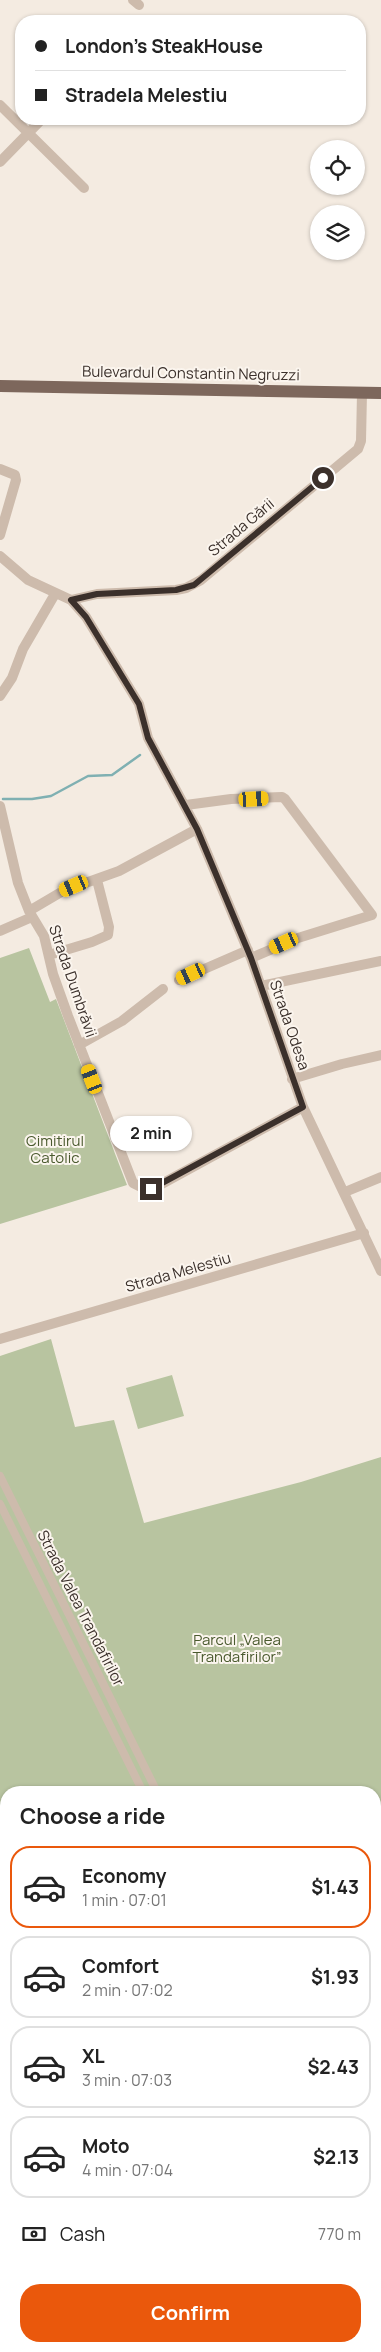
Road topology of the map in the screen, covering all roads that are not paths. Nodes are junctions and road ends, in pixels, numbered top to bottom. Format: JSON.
{"nodes":[{"id":1,"x":0,"y":105,"type":"edge"},
{"id":2,"x":15,"y":119,"type":"edge"},
{"id":3,"x":21,"y":125,"type":"edge"},
{"id":4,"x":36,"y":125,"type":"edge"},
{"id":5,"x":29,"y":132,"type":"junction"},
{"id":6,"x":0,"y":162,"type":"edge"},
{"id":7,"x":84,"y":188,"type":"dead end"},
{"id":8,"x":0,"y":386,"type":"edge"},
{"id":9,"x":362,"y":393,"type":"junction"},
{"id":10,"x":381,"y":393,"type":"edge"},
{"id":11,"x":0,"y":469,"type":"edge"},
{"id":12,"x":0,"y":535,"type":"edge"},
{"id":13,"x":0,"y":556,"type":"edge"},
{"id":14,"x":55,"y":594,"type":"junction"},
{"id":15,"x":71,"y":600,"type":"junction"},
{"id":16,"x":0,"y":696,"type":"edge"},
{"id":17,"x":0,"y":806,"type":"edge"},
{"id":18,"x":186,"y":806,"type":"junction"},
{"id":19,"x":197,"y":829,"type":"junction"},
{"id":20,"x":97,"y":880,"type":"junction"},
{"id":21,"x":31,"y":914,"type":"junction"},
{"id":22,"x":0,"y":930,"type":"edge"},
{"id":23,"x":249,"y":954,"type":"junction"},
{"id":24,"x":49,"y":955,"type":"junction"},
{"id":25,"x":381,"y":961,"type":"edge"},
{"id":26,"x":179,"y":980,"type":"dead end"},
{"id":27,"x":261,"y":986,"type":"junction"},
{"id":28,"x":163,"y":989,"type":"dead end"},
{"id":29,"x":79,"y":1045,"type":"junction"},
{"id":30,"x":381,"y":1056,"type":"edge"},
{"id":31,"x":292,"y":1079,"type":"junction"},
{"id":32,"x":303,"y":1107,"type":"junction"},
{"id":33,"x":381,"y":1177,"type":"edge"},
{"id":34,"x":344,"y":1192,"type":"junction"},
{"id":35,"x":364,"y":1233,"type":"junction"},
{"id":36,"x":381,"y":1271,"type":"edge"},
{"id":37,"x":0,"y":1339,"type":"edge"},
{"id":38,"x":0,"y":1476,"type":"edge"},
{"id":39,"x":0,"y":1504,"type":"edge"},
{"id":40,"x":137,"y":1752,"type":"junction"},
{"id":41,"x":126,"y":1757,"type":"junction"},
{"id":42,"x":141,"y":1786,"type":"edge"},
{"id":43,"x":155,"y":1786,"type":"edge"}],
"edges":[{"from":1,"to":2,"type":"street"},
{"from":3,"to":5,"type":"street"},
{"from":4,"to":5,"type":"street"},
{"from":5,"to":6,"type":"street"},
{"from":5,"to":7,"type":"street"},
{"from":8,"to":9,"type":"main road","name":"Bulevardul Constantin Negruzzi"},
{"from":9,"to":10,"type":"main road","name":"Bulevardul Constantin Negruzzi"},
{"from":9,"to":15,"type":"street","name":"Strada Gării"},
{"from":11,"to":12,"type":"street"},
{"from":13,"to":14,"type":"street","name":"Strada Odesa"},
{"from":14,"to":15,"type":"street","name":"Strada Odesa"},
{"from":14,"to":16,"type":"street"},
{"from":15,"to":18,"type":"street","name":"Strada Odesa"},
{"from":17,"to":21,"type":"street","name":"Strada Dumbrăvii"},
{"from":18,"to":19,"type":"street","name":"Strada Odesa"},
{"from":18,"to":23,"type":"street"},
{"from":19,"to":20,"type":"street"},
{"from":19,"to":23,"type":"street","name":"Strada Odesa"},
{"from":20,"to":21,"type":"street"},
{"from":20,"to":24,"type":"street"},
{"from":21,"to":22,"type":"street"},
{"from":21,"to":24,"type":"street","name":"Strada Dumbrăvii"},
{"from":23,"to":26,"type":"street"},
{"from":23,"to":27,"type":"street","name":"Strada Odesa"},
{"from":24,"to":29,"type":"street","name":"Strada Dumbrăvii"},
{"from":25,"to":27,"type":"street"},
{"from":27,"to":31,"type":"street","name":"Strada Odesa"},
{"from":28,"to":29,"type":"street"},
{"from":29,"to":32,"type":"street","name":"Strada Dumbrăvii"},
{"from":30,"to":31,"type":"street"},
{"from":31,"to":32,"type":"street","name":"Strada Odesa"},
{"from":32,"to":34,"type":"street","name":"Strada Odesa"},
{"from":33,"to":34,"type":"street"},
{"from":34,"to":35,"type":"street","name":"Strada Odesa"},
{"from":35,"to":36,"type":"street","name":"Strada Odesa"},
{"from":35,"to":37,"type":"street","name":"Strada Melestiu"},
{"from":38,"to":40,"type":"street","name":"Strada Valea Trandafirilor"},
{"from":39,"to":41,"type":"street","name":"Strada Valea Trandafirilor"},
{"from":40,"to":41,"type":"street"},
{"from":40,"to":43,"type":"street","name":"Strada Valea Trandafirilor"},
{"from":41,"to":42,"type":"street","name":"Strada Valea Trandafirilor"}]}
